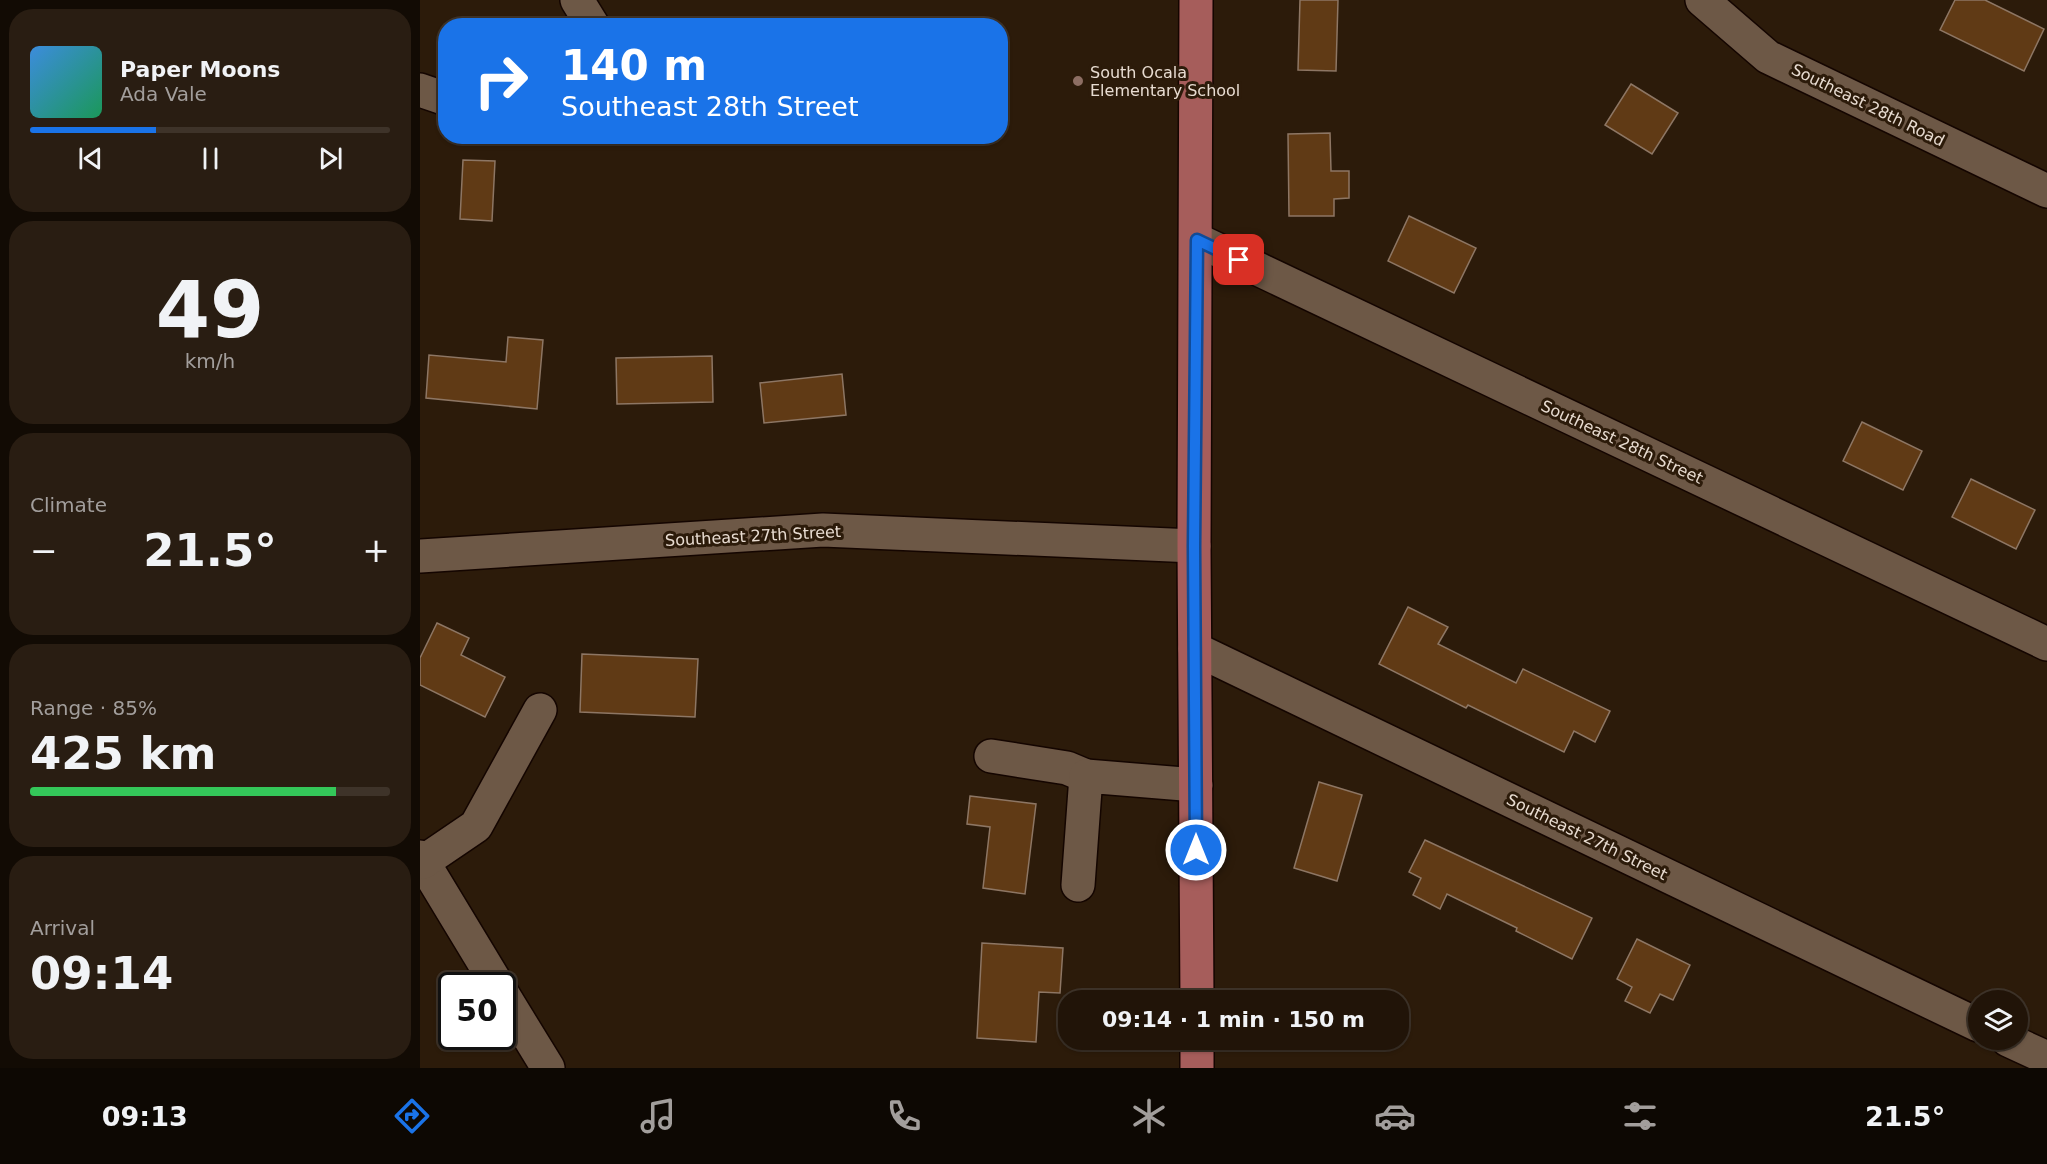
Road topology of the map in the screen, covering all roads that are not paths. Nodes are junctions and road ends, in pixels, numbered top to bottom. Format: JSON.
{"nodes":[{"id":1,"x":577,"y":0,"type":"edge"},
{"id":2,"x":1196,"y":0,"type":"edge"},
{"id":3,"x":1702,"y":0,"type":"edge"},
{"id":4,"x":588,"y":18,"type":"edge"},
{"id":5,"x":420,"y":90,"type":"edge"},
{"id":6,"x":438,"y":96,"type":"edge"},
{"id":7,"x":2047,"y":192,"type":"edge"},
{"id":8,"x":1197,"y":240,"type":"junction"},
{"id":9,"x":1194,"y":546,"type":"junction"},
{"id":10,"x":420,"y":556,"type":"edge"},
{"id":11,"x":2047,"y":644,"type":"edge"},
{"id":12,"x":1195,"y":649,"type":"junction"},
{"id":13,"x":540,"y":710,"type":"dead end"},
{"id":14,"x":991,"y":756,"type":"dead end"},
{"id":15,"x":1086,"y":776,"type":"junction"},
{"id":16,"x":1196,"y":785,"type":"junction"},
{"id":17,"x":422,"y":859,"type":"edge"},
{"id":18,"x":1078,"y":885,"type":"dead end"},
{"id":19,"x":490,"y":972,"type":"edge"},
{"id":20,"x":1197,"y":990,"type":"edge"},
{"id":21,"x":516,"y":1016,"type":"edge"},
{"id":22,"x":1968,"y":1020,"type":"edge"},
{"id":23,"x":2028,"y":1049,"type":"edge"},
{"id":24,"x":1197,"y":1050,"type":"edge"},
{"id":25,"x":2047,"y":1058,"type":"edge"},
{"id":26,"x":548,"y":1068,"type":"edge"},
{"id":27,"x":1197,"y":1068,"type":"edge"}],
"edges":[{"from":1,"to":4,"type":"street"},
{"from":2,"to":8,"type":"main road"},
{"from":3,"to":7,"type":"street","name":"Southeast 28th Road"},
{"from":5,"to":6,"type":"street"},
{"from":8,"to":9,"type":"main road"},
{"from":8,"to":11,"type":"street","name":"Southeast 28th Street"},
{"from":9,"to":10,"type":"street","name":"Southeast 27th Street"},
{"from":9,"to":12,"type":"main road"},
{"from":12,"to":16,"type":"main road"},
{"from":12,"to":22,"type":"street","name":"Southeast 27th Street"},
{"from":13,"to":17,"type":"street"},
{"from":14,"to":15,"type":"street"},
{"from":15,"to":16,"type":"street"},
{"from":15,"to":18,"type":"street"},
{"from":16,"to":20,"type":"main road"},
{"from":17,"to":19,"type":"street"},
{"from":21,"to":26,"type":"street"},
{"from":23,"to":25,"type":"street"},
{"from":24,"to":27,"type":"main road"}]}
